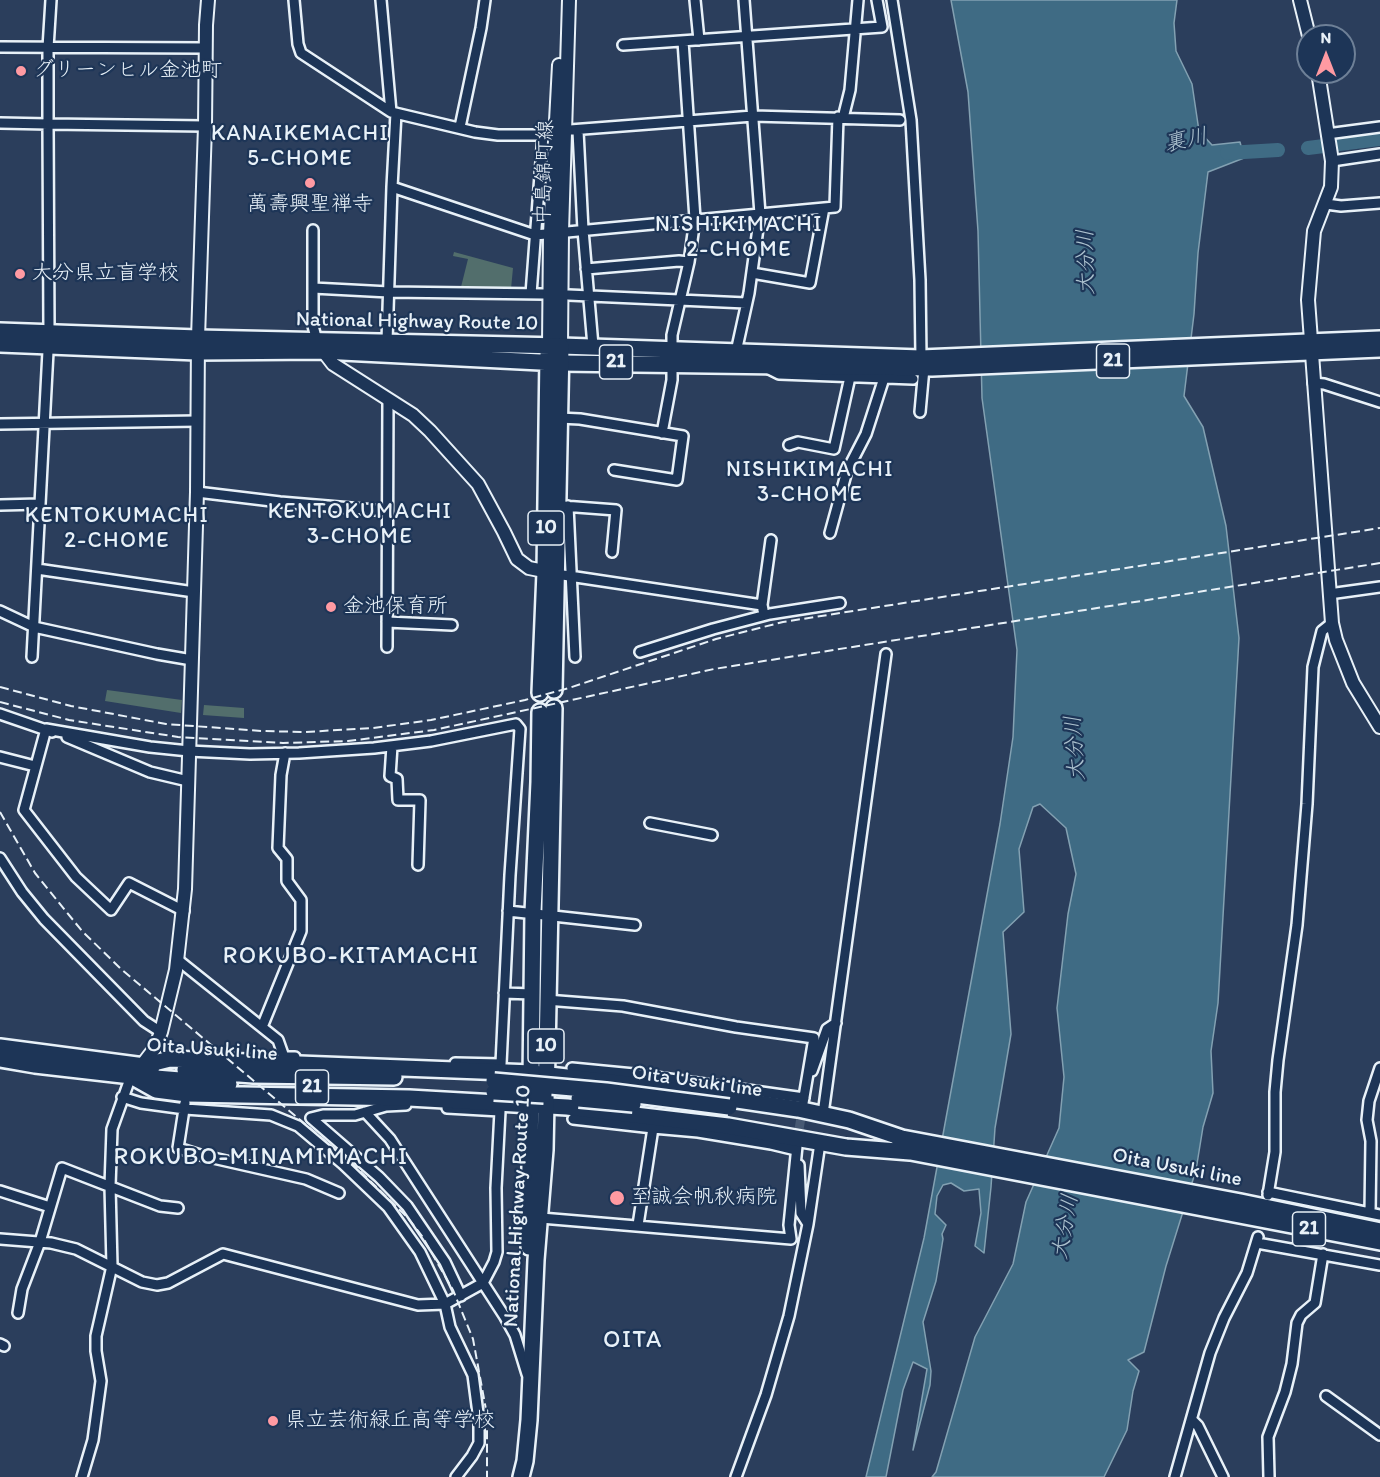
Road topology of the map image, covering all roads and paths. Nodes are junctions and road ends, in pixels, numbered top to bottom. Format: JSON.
{"nodes":[{"id":1,"x":51,"y":0,"type":"edge"},
{"id":2,"x":208,"y":0,"type":"edge"},
{"id":3,"x":294,"y":0,"type":"edge"},
{"id":4,"x":381,"y":0,"type":"edge"},
{"id":5,"x":485,"y":0,"type":"edge"},
{"id":6,"x":562,"y":0,"type":"edge"},
{"id":7,"x":569,"y":0,"type":"edge"},
{"id":8,"x":695,"y":0,"type":"edge"},
{"id":9,"x":744,"y":0,"type":"edge"},
{"id":10,"x":858,"y":0,"type":"edge"},
{"id":11,"x":878,"y":0,"type":"edge"},
{"id":12,"x":892,"y":0,"type":"edge"},
{"id":13,"x":1300,"y":0,"type":"edge"},
{"id":14,"x":1306,"y":24,"type":"edge"},
{"id":15,"x":855,"y":28,"type":"junction"},
{"id":16,"x":748,"y":36,"type":"junction"},
{"id":17,"x":699,"y":40,"type":"junction"},
{"id":18,"x":683,"y":41,"type":"junction"},
{"id":19,"x":623,"y":45,"type":"dead end"},
{"id":20,"x":0,"y":46,"type":"edge"},
{"id":21,"x":48,"y":48,"type":"junction"},
{"id":22,"x":205,"y":48,"type":"junction"},
{"id":23,"x":1320,"y":84,"type":"edge"},
{"id":24,"x":394,"y":112,"type":"junction"},
{"id":25,"x":753,"y":116,"type":"junction"},
{"id":26,"x":840,"y":118,"type":"junction"},
{"id":27,"x":900,"y":120,"type":"dead end"},
{"id":28,"x":689,"y":121,"type":"junction"},
{"id":29,"x":0,"y":123,"type":"edge"},
{"id":30,"x":48,"y":124,"type":"junction"},
{"id":31,"x":205,"y":126,"type":"junction"},
{"id":32,"x":460,"y":127,"type":"junction"},
{"id":33,"x":1380,"y":127,"type":"edge"},
{"id":34,"x":567,"y":131,"type":"junction"},
{"id":35,"x":543,"y":135,"type":"junction"},
{"id":36,"x":1329,"y":146,"type":"junction"},
{"id":37,"x":1380,"y":154,"type":"edge"},
{"id":38,"x":392,"y":186,"type":"junction"},
{"id":39,"x":1380,"y":203,"type":"edge"},
{"id":40,"x":1326,"y":204,"type":"junction"},
{"id":41,"x":824,"y":208,"type":"junction"},
{"id":42,"x":760,"y":214,"type":"junction"},
{"id":43,"x":695,"y":219,"type":"junction"},
{"id":44,"x":313,"y":230,"type":"dead end"},
{"id":45,"x":583,"y":230,"type":"junction"},
{"id":46,"x":556,"y":233,"type":"junction"},
{"id":47,"x":536,"y":235,"type":"junction"},
{"id":48,"x":689,"y":262,"type":"junction"},
{"id":49,"x":586,"y":269,"type":"junction"},
{"id":50,"x":752,"y":273,"type":"junction"},
{"id":51,"x":313,"y":288,"type":"junction"},
{"id":52,"x":389,"y":292,"type":"junction"},
{"id":53,"x":531,"y":294,"type":"junction"},
{"id":54,"x":544,"y":294,"type":"dead end"},
{"id":55,"x":568,"y":295,"type":"dead end"},
{"id":56,"x":588,"y":296,"type":"junction"},
{"id":57,"x":680,"y":299,"type":"junction"},
{"id":58,"x":746,"y":303,"type":"junction"},
{"id":59,"x":0,"y":331,"type":"edge"},
{"id":60,"x":48,"y":339,"type":"junction"},
{"id":61,"x":1380,"y":339,"type":"edge"},
{"id":62,"x":387,"y":342,"type":"junction"},
{"id":63,"x":0,"y":344,"type":"edge"},
{"id":64,"x":197,"y":345,"type":"junction"},
{"id":65,"x":555,"y":345,"type":"junction"},
{"id":66,"x":320,"y":346,"type":"junction"},
{"id":67,"x":593,"y":346,"type":"junction"},
{"id":68,"x":1311,"y":347,"type":"junction"},
{"id":69,"x":1380,"y":349,"type":"edge"},
{"id":70,"x":736,"y":352,"type":"junction"},
{"id":71,"x":672,"y":356,"type":"junction"},
{"id":72,"x":554,"y":362,"type":"junction"},
{"id":73,"x":764,"y":365,"type":"junction"},
{"id":74,"x":924,"y":366,"type":"junction"},
{"id":75,"x":849,"y":377,"type":"junction"},
{"id":76,"x":884,"y":378,"type":"junction"},
{"id":77,"x":1313,"y":383,"type":"junction"},
{"id":78,"x":388,"y":399,"type":"junction"},
{"id":79,"x":1380,"y":402,"type":"edge"},
{"id":80,"x":920,"y":412,"type":"dead end"},
{"id":81,"x":559,"y":418,"type":"junction"},
{"id":82,"x":198,"y":422,"type":"junction"},
{"id":83,"x":0,"y":424,"type":"edge"},
{"id":84,"x":44,"y":424,"type":"junction"},
{"id":85,"x":662,"y":433,"type":"junction"},
{"id":86,"x":789,"y":445,"type":"dead end"},
{"id":87,"x":614,"y":470,"type":"dead end"},
{"id":88,"x":197,"y":492,"type":"junction"},
{"id":89,"x":40,"y":504,"type":"junction"},
{"id":90,"x":0,"y":505,"type":"edge"},
{"id":91,"x":563,"y":506,"type":"junction"},
{"id":92,"x":387,"y":511,"type":"junction"},
{"id":93,"x":830,"y":533,"type":"dead end"},
{"id":94,"x":771,"y":540,"type":"dead end"},
{"id":95,"x":612,"y":552,"type":"dead end"},
{"id":96,"x":37,"y":569,"type":"junction"},
{"id":97,"x":558,"y":574,"type":"junction"},
{"id":98,"x":1380,"y":587,"type":"edge"},
{"id":99,"x":194,"y":592,"type":"junction"},
{"id":100,"x":1329,"y":594,"type":"junction"},
{"id":101,"x":840,"y":603,"type":"dead end"},
{"id":102,"x":762,"y":604,"type":"junction"},
{"id":103,"x":0,"y":611,"type":"edge"},
{"id":104,"x":765,"y":615,"type":"junction"},
{"id":105,"x":387,"y":622,"type":"junction"},
{"id":106,"x":1332,"y":623,"type":"junction"},
{"id":107,"x":452,"y":625,"type":"dead end"},
{"id":108,"x":34,"y":627,"type":"junction"},
{"id":109,"x":387,"y":647,"type":"dead end"},
{"id":110,"x":640,"y":652,"type":"dead end"},
{"id":111,"x":886,"y":654,"type":"dead end"},
{"id":112,"x":32,"y":657,"type":"dead end"},
{"id":113,"x":575,"y":657,"type":"dead end"},
{"id":114,"x":192,"y":660,"type":"junction"},
{"id":115,"x":547,"y":691,"type":"dead end"},
{"id":116,"x":0,"y":714,"type":"edge"},
{"id":117,"x":1380,"y":727,"type":"edge"},
{"id":118,"x":46,"y":729,"type":"junction"},
{"id":119,"x":392,"y":746,"type":"junction"},
{"id":120,"x":189,"y":751,"type":"junction"},
{"id":121,"x":285,"y":753,"type":"junction"},
{"id":122,"x":0,"y":757,"type":"edge"},
{"id":123,"x":35,"y":766,"type":"junction"},
{"id":124,"x":188,"y":781,"type":"junction"},
{"id":125,"x":650,"y":823,"type":"dead end"},
{"id":126,"x":712,"y":835,"type":"dead end"},
{"id":127,"x":0,"y":858,"type":"edge"},
{"id":128,"x":418,"y":865,"type":"dead end"},
{"id":129,"x":184,"y":911,"type":"junction"},
{"id":130,"x":508,"y":911,"type":"junction"},
{"id":131,"x":533,"y":912,"type":"junction"},
{"id":132,"x":549,"y":914,"type":"junction"},
{"id":133,"x":635,"y":925,"type":"dead end"},
{"id":134,"x":178,"y":960,"type":"junction"},
{"id":135,"x":504,"y":993,"type":"junction"},
{"id":136,"x":539,"y":997,"type":"junction"},
{"id":137,"x":836,"y":1023,"type":"junction"},
{"id":138,"x":262,"y":1027,"type":"junction"},
{"id":139,"x":161,"y":1032,"type":"junction"},
{"id":140,"x":0,"y":1047,"type":"edge"},
{"id":141,"x":0,"y":1059,"type":"edge"},
{"id":142,"x":329,"y":1062,"type":"junction"},
{"id":143,"x":572,"y":1068,"type":"dead end"},
{"id":144,"x":1380,"y":1068,"type":"edge"},
{"id":145,"x":136,"y":1071,"type":"junction"},
{"id":146,"x":539,"y":1074,"type":"junction"},
{"id":147,"x":806,"y":1078,"type":"junction"},
{"id":148,"x":638,"y":1080,"type":"junction"},
{"id":149,"x":122,"y":1097,"type":"junction"},
{"id":150,"x":186,"y":1102,"type":"junction"},
{"id":151,"x":538,"y":1105,"type":"junction"},
{"id":152,"x":365,"y":1112,"type":"junction"},
{"id":153,"x":573,"y":1119,"type":"dead end"},
{"id":154,"x":649,"y":1121,"type":"junction"},
{"id":155,"x":826,"y":1130,"type":"junction"},
{"id":156,"x":1375,"y":1140,"type":"edge"},
{"id":157,"x":908,"y":1145,"type":"junction"},
{"id":158,"x":796,"y":1150,"type":"junction"},
{"id":159,"x":110,"y":1186,"type":"junction"},
{"id":160,"x":0,"y":1191,"type":"edge"},
{"id":161,"x":339,"y":1193,"type":"dead end"},
{"id":162,"x":50,"y":1208,"type":"junction"},
{"id":163,"x":178,"y":1208,"type":"dead end"},
{"id":164,"x":1240,"y":1208,"type":"junction"},
{"id":165,"x":1370,"y":1213,"type":"junction"},
{"id":166,"x":1380,"y":1215,"type":"edge"},
{"id":167,"x":541,"y":1218,"type":"junction"},
{"id":168,"x":808,"y":1224,"type":"junction"},
{"id":169,"x":638,"y":1225,"type":"junction"},
{"id":170,"x":1380,"y":1232,"type":"edge"},
{"id":171,"x":0,"y":1239,"type":"edge"},
{"id":172,"x":40,"y":1242,"type":"junction"},
{"id":173,"x":1380,"y":1242,"type":"edge"},
{"id":174,"x":1323,"y":1254,"type":"junction"},
{"id":175,"x":1380,"y":1265,"type":"edge"},
{"id":176,"x":112,"y":1266,"type":"junction"},
{"id":177,"x":483,"y":1283,"type":"junction"},
{"id":178,"x":461,"y":1296,"type":"junction"},
{"id":179,"x":445,"y":1304,"type":"junction"},
{"id":180,"x":18,"y":1313,"type":"dead end"},
{"id":181,"x":530,"y":1382,"type":"junction"},
{"id":182,"x":1326,"y":1396,"type":"dead end"},
{"id":183,"x":1192,"y":1420,"type":"junction"},
{"id":184,"x":1380,"y":1435,"type":"edge"},
{"id":185,"x":82,"y":1477,"type":"edge"},
{"id":186,"x":456,"y":1477,"type":"edge"},
{"id":187,"x":521,"y":1477,"type":"edge"},
{"id":188,"x":736,"y":1477,"type":"edge"},
{"id":189,"x":1175,"y":1477,"type":"edge"},
{"id":190,"x":1223,"y":1477,"type":"edge"},
{"id":191,"x":1269,"y":1477,"type":"edge"}],
"edges":[{"from":1,"to":21,"type":"street"},
{"from":2,"to":22,"type":"street"},
{"from":3,"to":24,"type":"street"},
{"from":4,"to":24,"type":"street"},
{"from":5,"to":32,"type":"street"},
{"from":6,"to":34,"type":"street","name":"中島錦町線"},
{"from":7,"to":34,"type":"street","name":"中島錦町線"},
{"from":8,"to":17,"type":"street"},
{"from":9,"to":16,"type":"street"},
{"from":10,"to":15,"type":"street"},
{"from":11,"to":15,"type":"street"},
{"from":12,"to":74,"type":"street"},
{"from":13,"to":14,"type":"street"},
{"from":15,"to":16,"type":"street"},
{"from":15,"to":26,"type":"street"},
{"from":16,"to":17,"type":"street"},
{"from":16,"to":25,"type":"street"},
{"from":17,"to":18,"type":"street"},
{"from":18,"to":19,"type":"street"},
{"from":18,"to":28,"type":"street"},
{"from":20,"to":21,"type":"street"},
{"from":21,"to":22,"type":"street"},
{"from":21,"to":30,"type":"street"},
{"from":22,"to":31,"type":"street"},
{"from":23,"to":36,"type":"street"},
{"from":24,"to":32,"type":"street"},
{"from":24,"to":38,"type":"street"},
{"from":25,"to":26,"type":"street"},
{"from":25,"to":28,"type":"street"},
{"from":25,"to":42,"type":"street"},
{"from":26,"to":27,"type":"street"},
{"from":26,"to":41,"type":"street"},
{"from":28,"to":34,"type":"street"},
{"from":28,"to":43,"type":"street"},
{"from":29,"to":30,"type":"street"},
{"from":30,"to":31,"type":"street"},
{"from":30,"to":60,"type":"street"},
{"from":31,"to":64,"type":"street"},
{"from":32,"to":35,"type":"street"},
{"from":33,"to":36,"type":"street"},
{"from":34,"to":35,"type":"street"},
{"from":34,"to":45,"type":"street"},
{"from":34,"to":46,"type":"street","name":"中島錦町線"},
{"from":35,"to":47,"type":"street"},
{"from":36,"to":37,"type":"street"},
{"from":36,"to":40,"type":"street"},
{"from":38,"to":47,"type":"street"},
{"from":38,"to":52,"type":"street"},
{"from":39,"to":40,"type":"street"},
{"from":40,"to":68,"type":"street"},
{"from":41,"to":42,"type":"street"},
{"from":41,"to":50,"type":"street"},
{"from":42,"to":43,"type":"street"},
{"from":42,"to":50,"type":"street"},
{"from":43,"to":45,"type":"street"},
{"from":43,"to":48,"type":"street"},
{"from":44,"to":51,"type":"street"},
{"from":45,"to":46,"type":"street"},
{"from":45,"to":49,"type":"street"},
{"from":46,"to":47,"type":"street"},
{"from":46,"to":65,"type":"street","name":"中島錦町線"},
{"from":47,"to":53,"type":"street"},
{"from":48,"to":49,"type":"street"},
{"from":48,"to":57,"type":"street"},
{"from":49,"to":56,"type":"street"},
{"from":50,"to":58,"type":"street"},
{"from":51,"to":52,"type":"street"},
{"from":51,"to":66,"type":"street"},
{"from":52,"to":53,"type":"street"},
{"from":52,"to":62,"type":"street"},
{"from":53,"to":54,"type":"street"},
{"from":55,"to":56,"type":"street"},
{"from":56,"to":57,"type":"street"},
{"from":56,"to":67,"type":"street"},
{"from":57,"to":58,"type":"street"},
{"from":57,"to":71,"type":"street"},
{"from":58,"to":70,"type":"street"},
{"from":59,"to":60,"type":"main road","name":"National Highway Route 10"},
{"from":60,"to":63,"type":"main road","name":"National Highway Route 10"},
{"from":60,"to":64,"type":"main road","name":"National Highway Route 10"},
{"from":60,"to":84,"type":"street"},
{"from":61,"to":68,"type":"main road","number":"21"},
{"from":62,"to":65,"type":"main road","name":"National Highway Route 10"},
{"from":62,"to":66,"type":"main road","name":"National Highway Route 10"},
{"from":64,"to":66,"type":"main road","name":"National Highway Route 10"},
{"from":64,"to":82,"type":"street"},
{"from":65,"to":67,"type":"main road","number":"21"},
{"from":65,"to":72,"type":"main road","name":"National Highway Route 10","number":"10"},
{"from":66,"to":72,"type":"main road","name":"National Highway Route 10"},
{"from":66,"to":78,"type":"street","number":"10"},
{"from":67,"to":71,"type":"main road","number":"21"},
{"from":68,"to":69,"type":"main road","number":"21"},
{"from":68,"to":74,"type":"main road","number":"21"},
{"from":68,"to":77,"type":"street"},
{"from":70,"to":71,"type":"main road","number":"21"},
{"from":70,"to":74,"type":"main road","number":"21"},
{"from":71,"to":72,"type":"main road","number":"21"},
{"from":71,"to":73,"type":"main road","number":"21"},
{"from":71,"to":85,"type":"street"},
{"from":72,"to":81,"type":"main road","name":"National Highway Route 10","number":"10"},
{"from":72,"to":97,"type":"main road","name":"National Highway Route 10","number":"10"},
{"from":73,"to":74,"type":"main road","number":"21"},
{"from":73,"to":75,"type":"street"},
{"from":74,"to":76,"type":"street"},
{"from":74,"to":80,"type":"street"},
{"from":75,"to":76,"type":"street"},
{"from":75,"to":86,"type":"street"},
{"from":76,"to":93,"type":"street"},
{"from":77,"to":79,"type":"street"},
{"from":77,"to":100,"type":"street"},
{"from":78,"to":92,"type":"street"},
{"from":78,"to":97,"type":"street","number":"10"},
{"from":81,"to":85,"type":"street"},
{"from":81,"to":91,"type":"main road","name":"National Highway Route 10","number":"10"},
{"from":82,"to":84,"type":"street"},
{"from":82,"to":88,"type":"street"},
{"from":83,"to":84,"type":"street"},
{"from":84,"to":89,"type":"street"},
{"from":85,"to":87,"type":"street"},
{"from":88,"to":92,"type":"street"},
{"from":88,"to":99,"type":"street"},
{"from":89,"to":90,"type":"street"},
{"from":89,"to":96,"type":"street"},
{"from":91,"to":95,"type":"street"},
{"from":91,"to":97,"type":"main road","name":"National Highway Route 10","number":"10"},
{"from":92,"to":105,"type":"street"},
{"from":94,"to":102,"type":"street"},
{"from":96,"to":99,"type":"street"},
{"from":96,"to":108,"type":"street"},
{"from":97,"to":102,"type":"street"},
{"from":97,"to":113,"type":"street"},
{"from":97,"to":115,"type":"main road","name":"National Highway Route 10","number":"10"},
{"from":98,"to":100,"type":"street"},
{"from":99,"to":114,"type":"street"},
{"from":100,"to":106,"type":"street"},
{"from":101,"to":104,"type":"street"},
{"from":102,"to":104,"type":"street"},
{"from":103,"to":108,"type":"street"},
{"from":104,"to":110,"type":"street"},
{"from":105,"to":107,"type":"street"},
{"from":105,"to":109,"type":"street"},
{"from":106,"to":117,"type":"street"},
{"from":106,"to":165,"type":"street"},
{"from":108,"to":112,"type":"street"},
{"from":108,"to":114,"type":"street"},
{"from":111,"to":137,"type":"street"},
{"from":114,"to":120,"type":"street"},
{"from":116,"to":118,"type":"street"},
{"from":118,"to":120,"type":"street"},
{"from":118,"to":123,"type":"street"},
{"from":118,"to":124,"type":"street"},
{"from":119,"to":121,"type":"street"},
{"from":119,"to":128,"type":"street"},
{"from":119,"to":130,"type":"street"},
{"from":120,"to":121,"type":"street"},
{"from":120,"to":124,"type":"street"},
{"from":121,"to":138,"type":"street"},
{"from":122,"to":123,"type":"street"},
{"from":123,"to":129,"type":"street"},
{"from":124,"to":129,"type":"street"},
{"from":125,"to":126,"type":"street"},
{"from":127,"to":139,"type":"street"},
{"from":129,"to":134,"type":"street"},
{"from":130,"to":131,"type":"street"},
{"from":130,"to":135,"type":"street"},
{"from":131,"to":132,"type":"street"},
{"from":131,"to":132,"type":"main road","name":"National Highway Route 10","number":"10"},
{"from":131,"to":136,"type":"main road","name":"National Highway Route 10","number":"10"},
{"from":132,"to":133,"type":"street"},
{"from":132,"to":136,"type":"main road","name":"National Highway Route 10","number":"10"},
{"from":134,"to":138,"type":"street"},
{"from":134,"to":139,"type":"street"},
{"from":135,"to":136,"type":"street"},
{"from":135,"to":142,"type":"street"},
{"from":136,"to":146,"type":"main road","name":"National Highway Route 10","number":"10"},
{"from":136,"to":147,"type":"street"},
{"from":137,"to":147,"type":"street"},
{"from":137,"to":155,"type":"street"},
{"from":138,"to":142,"type":"street"},
{"from":139,"to":145,"type":"street"},
{"from":140,"to":145,"type":"main road","name":"Oita Usuki line","number":"21"},
{"from":141,"to":145,"type":"main road","name":"Oita Usuki line","number":"21"},
{"from":142,"to":145,"type":"main road"},
{"from":142,"to":146,"type":"main road"},
{"from":143,"to":148,"type":"street"},
{"from":144,"to":156,"type":"street"},
{"from":145,"to":149,"type":"street"},
{"from":145,"to":150,"type":"main road"},
{"from":145,"to":155,"type":"main road","name":"Oita Usuki line","number":"21","bridge":true},
{"from":146,"to":148,"type":"main road"},
{"from":146,"to":151,"type":"main road","name":"National Highway Route 10","number":"10"},
{"from":147,"to":148,"type":"street"},
{"from":148,"to":155,"type":"main road"},
{"from":149,"to":150,"type":"street"},
{"from":149,"to":159,"type":"street"},
{"from":150,"to":151,"type":"main road"},
{"from":150,"to":161,"type":"street"},
{"from":150,"to":179,"type":"street"},
{"from":151,"to":154,"type":"main road"},
{"from":151,"to":167,"type":"main road","name":"National Highway Route 10","number":"10"},
{"from":151,"to":181,"type":"main road","name":"National Highway Route 10","number":"10"},
{"from":152,"to":177,"type":"street"},
{"from":152,"to":177,"type":"street"},
{"from":152,"to":178,"type":"street"},
{"from":153,"to":154,"type":"street"},
{"from":154,"to":155,"type":"main road"},
{"from":154,"to":158,"type":"street"},
{"from":154,"to":169,"type":"street"},
{"from":155,"to":157,"type":"main road"},
{"from":155,"to":157,"type":"main road"},
{"from":155,"to":168,"type":"street"},
{"from":156,"to":165,"type":"street"},
{"from":157,"to":164,"type":"main road","name":"Oita Usuki line","number":"21"},
{"from":158,"to":168,"type":"street"},
{"from":158,"to":169,"type":"street"},
{"from":159,"to":162,"type":"street"},
{"from":159,"to":163,"type":"street"},
{"from":159,"to":176,"type":"street"},
{"from":160,"to":162,"type":"street"},
{"from":162,"to":172,"type":"street"},
{"from":164,"to":170,"type":"main road","name":"Oita Usuki line","number":"21"},
{"from":164,"to":173,"type":"main road","name":"Oita Usuki line","number":"21"},
{"from":165,"to":166,"type":"street"},
{"from":167,"to":169,"type":"street"},
{"from":167,"to":181,"type":"main road","name":"National Highway Route 10","number":"10"},
{"from":168,"to":188,"type":"street"},
{"from":171,"to":172,"type":"street"},
{"from":172,"to":176,"type":"street"},
{"from":172,"to":180,"type":"street"},
{"from":174,"to":175,"type":"street"},
{"from":174,"to":183,"type":"street"},
{"from":174,"to":191,"type":"street"},
{"from":176,"to":179,"type":"street"},
{"from":176,"to":185,"type":"street"},
{"from":177,"to":178,"type":"street"},
{"from":177,"to":181,"type":"street"},
{"from":178,"to":179,"type":"street"},
{"from":179,"to":186,"type":"street"},
{"from":181,"to":187,"type":"main road","name":"National Highway Route 10","number":"10"},
{"from":182,"to":184,"type":"street"},
{"from":183,"to":189,"type":"street"},
{"from":183,"to":190,"type":"street"}]}
